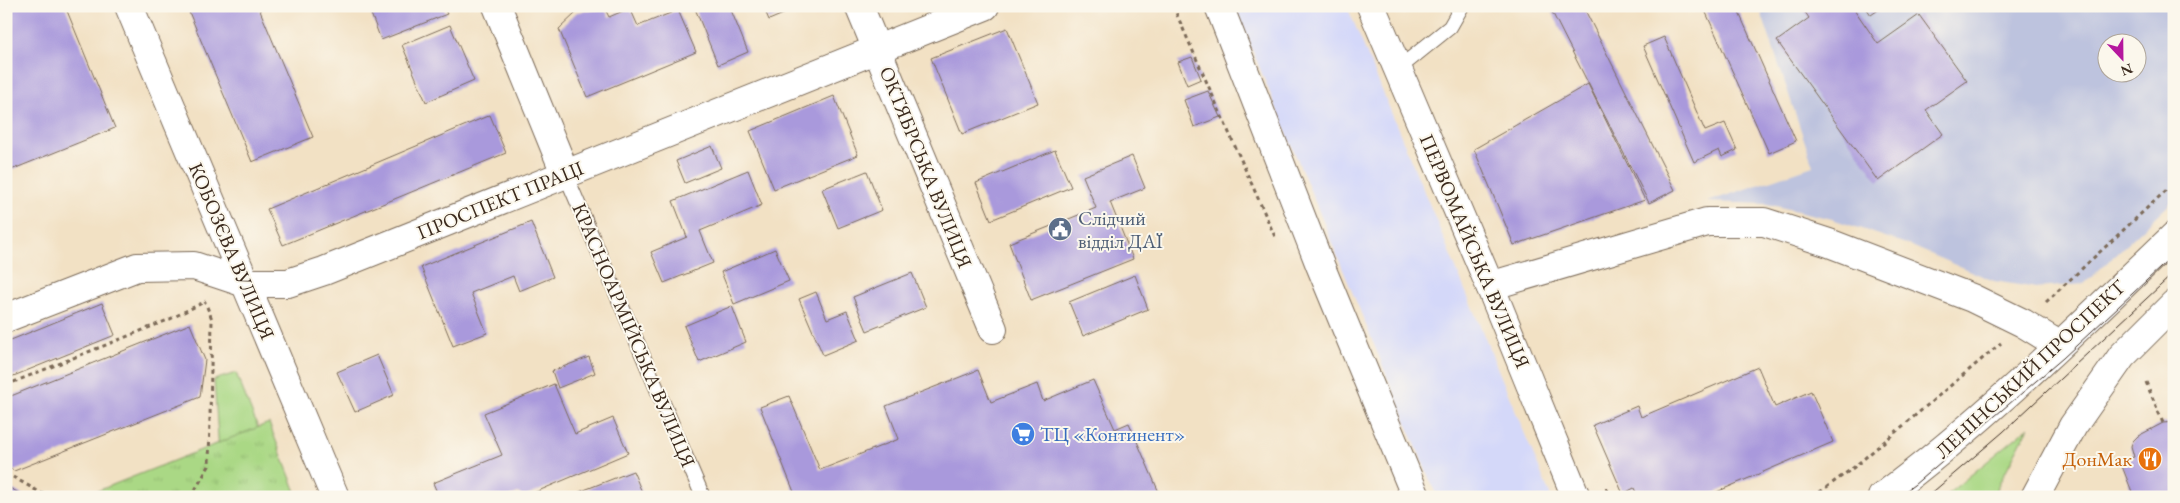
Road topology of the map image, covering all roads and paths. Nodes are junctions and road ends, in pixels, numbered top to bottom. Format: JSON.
{"nodes":[{"id":1,"x":129,"y":6,"type":"edge"},
{"id":2,"x":497,"y":6,"type":"edge"},
{"id":3,"x":859,"y":6,"type":"edge"},
{"id":4,"x":985,"y":6,"type":"edge"},
{"id":5,"x":1173,"y":6,"type":"edge"},
{"id":6,"x":1219,"y":6,"type":"edge"},
{"id":7,"x":1371,"y":6,"type":"edge"},
{"id":8,"x":1462,"y":6,"type":"edge"},
{"id":9,"x":877,"y":49,"type":"junction"},
{"id":10,"x":1398,"y":69,"type":"junction"},
{"id":11,"x":565,"y":173,"type":"junction"},
{"id":12,"x":2174,"y":236,"type":"edge"},
{"id":13,"x":1279,"y":246,"type":"dead end"},
{"id":14,"x":245,"y":283,"type":"junction"},
{"id":15,"x":1490,"y":286,"type":"junction"},
{"id":16,"x":205,"y":302,"type":"dead end"},
{"id":17,"x":2174,"y":304,"type":"edge"},
{"id":18,"x":6,"y":318,"type":"edge"},
{"id":19,"x":993,"y":329,"type":"dead end"},
{"id":20,"x":2059,"y":345,"type":"junction"},
{"id":21,"x":2146,"y":382,"type":"dead end"},
{"id":22,"x":2162,"y":423,"type":"dead end"},
{"id":23,"x":6,"y":473,"type":"edge"},
{"id":24,"x":48,"y":497,"type":"edge"},
{"id":25,"x":191,"y":497,"type":"edge"},
{"id":26,"x":335,"y":497,"type":"edge"},
{"id":27,"x":703,"y":497,"type":"edge"},
{"id":28,"x":1416,"y":497,"type":"edge"},
{"id":29,"x":1576,"y":497,"type":"edge"},
{"id":30,"x":1882,"y":497,"type":"edge"},
{"id":31,"x":2035,"y":497,"type":"edge"}],
"edges":[{"from":1,"to":14,"type":"main road","name":"КОБОЗЄВА ВУЛИЦЯ"},
{"from":2,"to":11,"type":"main road","name":"КРАСНОАРМІЙСЬКА ВУЛИЦЯ"},
{"from":3,"to":9,"type":"main road","name":"ОКТЯБРСЬКА ВУЛИЦЯ"},
{"from":4,"to":9,"type":"main road","name":"ПРОСПЕКТ ПРАЦІ"},
{"from":5,"to":13,"type":"path"},
{"from":6,"to":28,"type":"main road"},
{"from":7,"to":10,"type":"main road","name":"ПЕРВОМАЙСЬКА ВУЛИЦЯ"},
{"from":8,"to":10,"type":"lane"},
{"from":9,"to":11,"type":"main road","name":"ПРОСПЕКТ ПРАЦІ"},
{"from":9,"to":19,"type":"main road","name":"ОКТЯБРСЬКА ВУЛИЦЯ"},
{"from":10,"to":15,"type":"main road","name":"ПЕРВОМАЙСЬКА ВУЛИЦЯ"},
{"from":11,"to":14,"type":"main road","name":"ПРОСПЕКТ ПРАЦІ"},
{"from":11,"to":27,"type":"lane","name":"КРАСНОАРМІЙСЬКА ВУЛИЦЯ"},
{"from":12,"to":20,"type":"main road","name":"ЛЕНІНСЬКИЙ ПРОСПЕКТ"},
{"from":14,"to":18,"type":"main road","name":"ПРОСПЕКТ ПРАЦІ"},
{"from":14,"to":26,"type":"main road","name":"КОБОЗЄВА ВУЛИЦЯ"},
{"from":15,"to":20,"type":"main road"},
{"from":15,"to":29,"type":"main road","name":"ПЕРВОМАЙСЬКА ВУЛИЦЯ"},
{"from":16,"to":25,"type":"path"},
{"from":17,"to":31,"type":"main road"},
{"from":20,"to":30,"type":"main road","name":"ЛЕНІНСЬКИЙ ПРОСПЕКТ"},
{"from":21,"to":22,"type":"path"},
{"from":23,"to":24,"type":"path"}]}
